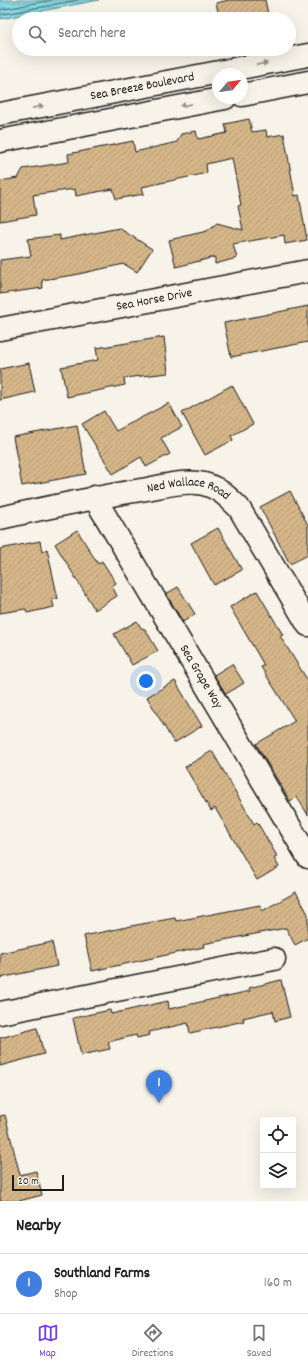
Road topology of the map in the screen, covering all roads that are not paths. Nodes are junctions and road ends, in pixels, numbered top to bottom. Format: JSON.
{"nodes":[{"id":1,"x":308,"y":55,"type":"edge"},
{"id":2,"x":308,"y":82,"type":"edge"},
{"id":3,"x":248,"y":94,"type":"edge"},
{"id":4,"x":212,"y":100,"type":"edge"},
{"id":5,"x":0,"y":114,"type":"edge"},
{"id":6,"x":0,"y":141,"type":"edge"},
{"id":7,"x":308,"y":271,"type":"edge"},
{"id":8,"x":0,"y":330,"type":"edge"},
{"id":9,"x":94,"y":497,"type":"junction"},
{"id":10,"x":0,"y":518,"type":"edge"},
{"id":11,"x":308,"y":625,"type":"edge"},
{"id":12,"x":308,"y":857,"type":"edge"},
{"id":13,"x":274,"y":960,"type":"dead end"},
{"id":14,"x":0,"y":1013,"type":"edge"}],
"edges":[{"from":5,"to":1,"type":"street","name":"Sea Breeze Boulevard","one_way":true},
{"from":2,"to":3,"type":"street"},
{"from":4,"to":6,"type":"street","name":"Sea Breeze Boulevard","one_way":true},
{"from":7,"to":8,"type":"street","name":"Sea Horse Drive"},
{"from":9,"to":10,"type":"street","name":"Ned Wallace Road"},
{"from":9,"to":11,"type":"street","name":"Ned Wallace Road"},
{"from":9,"to":12,"type":"street","name":"Sea Grape Way"},
{"from":13,"to":14,"type":"street"}]}
